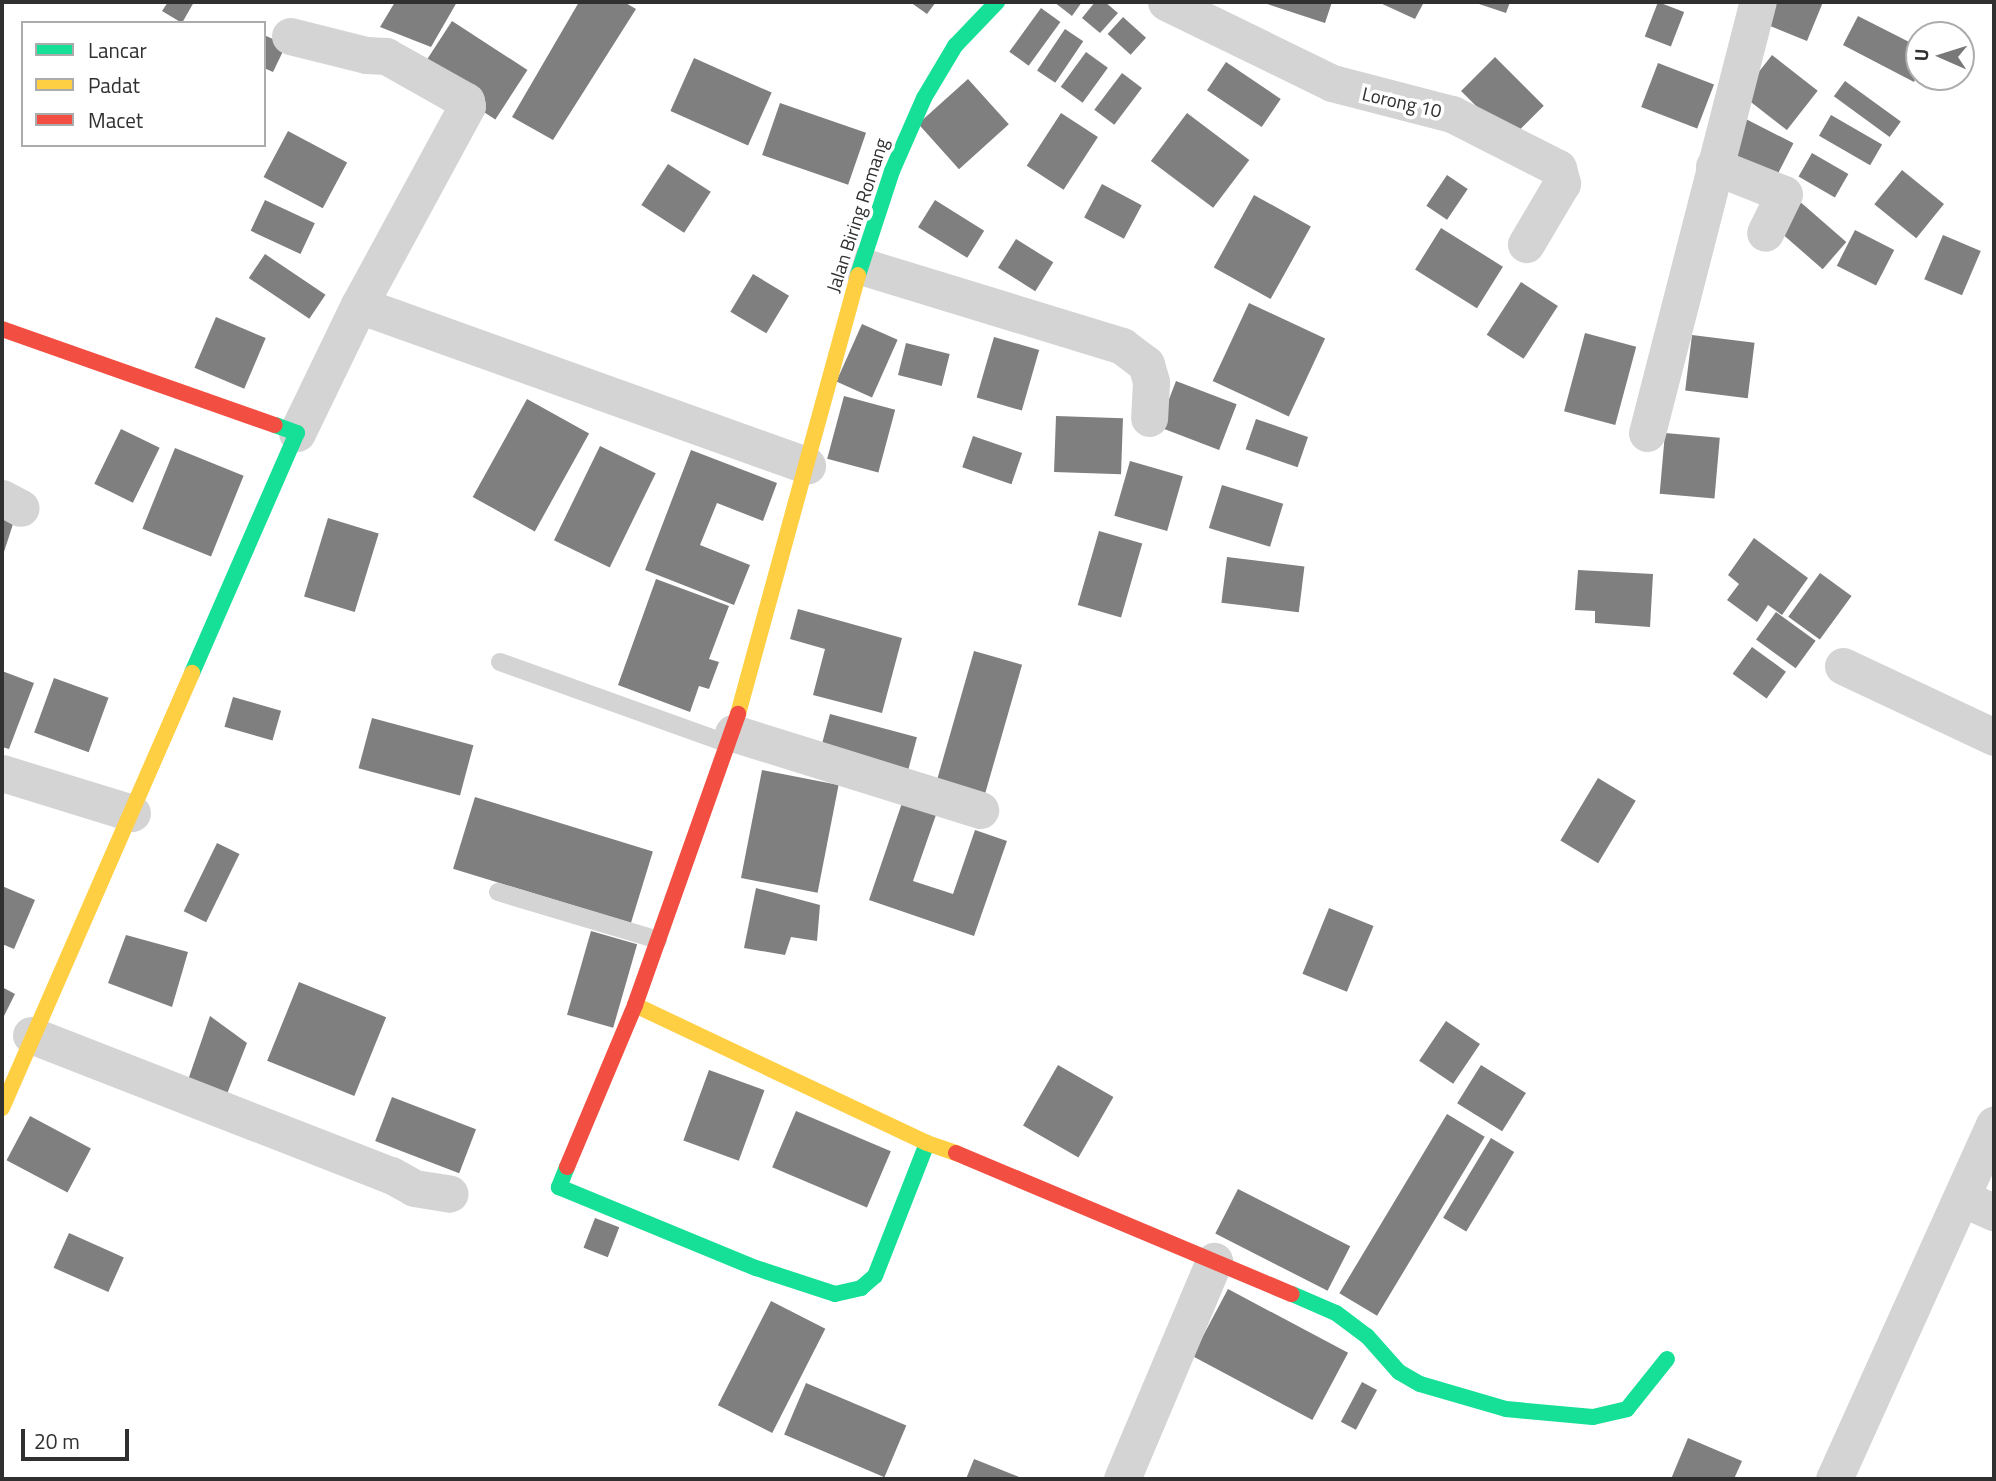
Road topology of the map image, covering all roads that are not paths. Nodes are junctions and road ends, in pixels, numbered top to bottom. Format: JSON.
{"nodes":[{"id":1,"x":997,"y":2,"type":"edge"},
{"id":2,"x":1166,"y":2,"type":"edge"},
{"id":3,"x":1758,"y":2,"type":"edge"},
{"id":4,"x":290,"y":36,"type":"dead end"},
{"id":5,"x":1714,"y":166,"type":"junction"},
{"id":6,"x":1765,"y":233,"type":"dead end"},
{"id":7,"x":1527,"y":244,"type":"dead end"},
{"id":8,"x":861,"y":266,"type":"junction"},
{"id":9,"x":359,"y":305,"type":"junction"},
{"id":10,"x":2,"y":329,"type":"edge"},
{"id":11,"x":1149,"y":418,"type":"dead end"},
{"id":12,"x":297,"y":433,"type":"junction"},
{"id":13,"x":1647,"y":433,"type":"dead end"},
{"id":14,"x":807,"y":465,"type":"junction"},
{"id":15,"x":500,"y":662,"type":"dead end"},
{"id":16,"x":1843,"y":666,"type":"dead end"},
{"id":17,"x":1994,"y":737,"type":"edge"},
{"id":18,"x":731,"y":738,"type":"junction"},
{"id":19,"x":2,"y":773,"type":"edge"},
{"id":20,"x":980,"y":810,"type":"dead end"},
{"id":21,"x":132,"y":813,"type":"junction"},
{"id":22,"x":498,"y":892,"type":"dead end"},
{"id":23,"x":658,"y":940,"type":"junction"},
{"id":24,"x":635,"y":1005,"type":"junction"},
{"id":25,"x":31,"y":1035,"type":"junction"},
{"id":26,"x":2,"y":1108,"type":"edge"},
{"id":27,"x":1994,"y":1124,"type":"edge"},
{"id":28,"x":927,"y":1143,"type":"junction"},
{"id":29,"x":450,"y":1194,"type":"dead end"},
{"id":30,"x":1978,"y":1205,"type":"edge"},
{"id":31,"x":1214,"y":1261,"type":"junction"},
{"id":32,"x":1667,"y":1359,"type":"dead end"},
{"id":33,"x":1122,"y":1479,"type":"edge"},
{"id":34,"x":1834,"y":1479,"type":"edge"}],
"edges":[{"from":1,"to":8,"type":"street","name":"Jalan Biring Romang"},
{"from":2,"to":7,"type":"street","name":"Lorong 10"},
{"from":3,"to":5,"type":"street"},
{"from":4,"to":9,"type":"street"},
{"from":5,"to":6,"type":"street"},
{"from":5,"to":13,"type":"street"},
{"from":8,"to":11,"type":"street"},
{"from":8,"to":14,"type":"street","name":"Jalan Biring Romang"},
{"from":9,"to":12,"type":"street"},
{"from":9,"to":14,"type":"street"},
{"from":10,"to":12,"type":"street"},
{"from":12,"to":21,"type":"street"},
{"from":14,"to":18,"type":"street","name":"Jalan Biring Romang"},
{"from":15,"to":18,"type":"lane"},
{"from":16,"to":17,"type":"street"},
{"from":18,"to":20,"type":"street"},
{"from":18,"to":23,"type":"street","name":"Jalan Biring Romang"},
{"from":19,"to":21,"type":"street"},
{"from":21,"to":25,"type":"street"},
{"from":22,"to":23,"type":"lane"},
{"from":23,"to":24,"type":"street","name":"Jalan Biring Romang"},
{"from":24,"to":28,"type":"street"},
{"from":24,"to":28,"type":"street","name":"Jalan Biring Romang"},
{"from":25,"to":26,"type":"street"},
{"from":25,"to":29,"type":"street"},
{"from":27,"to":30,"type":"street"},
{"from":28,"to":31,"type":"street"},
{"from":30,"to":34,"type":"street"},
{"from":31,"to":32,"type":"street"},
{"from":31,"to":33,"type":"street"}]}
